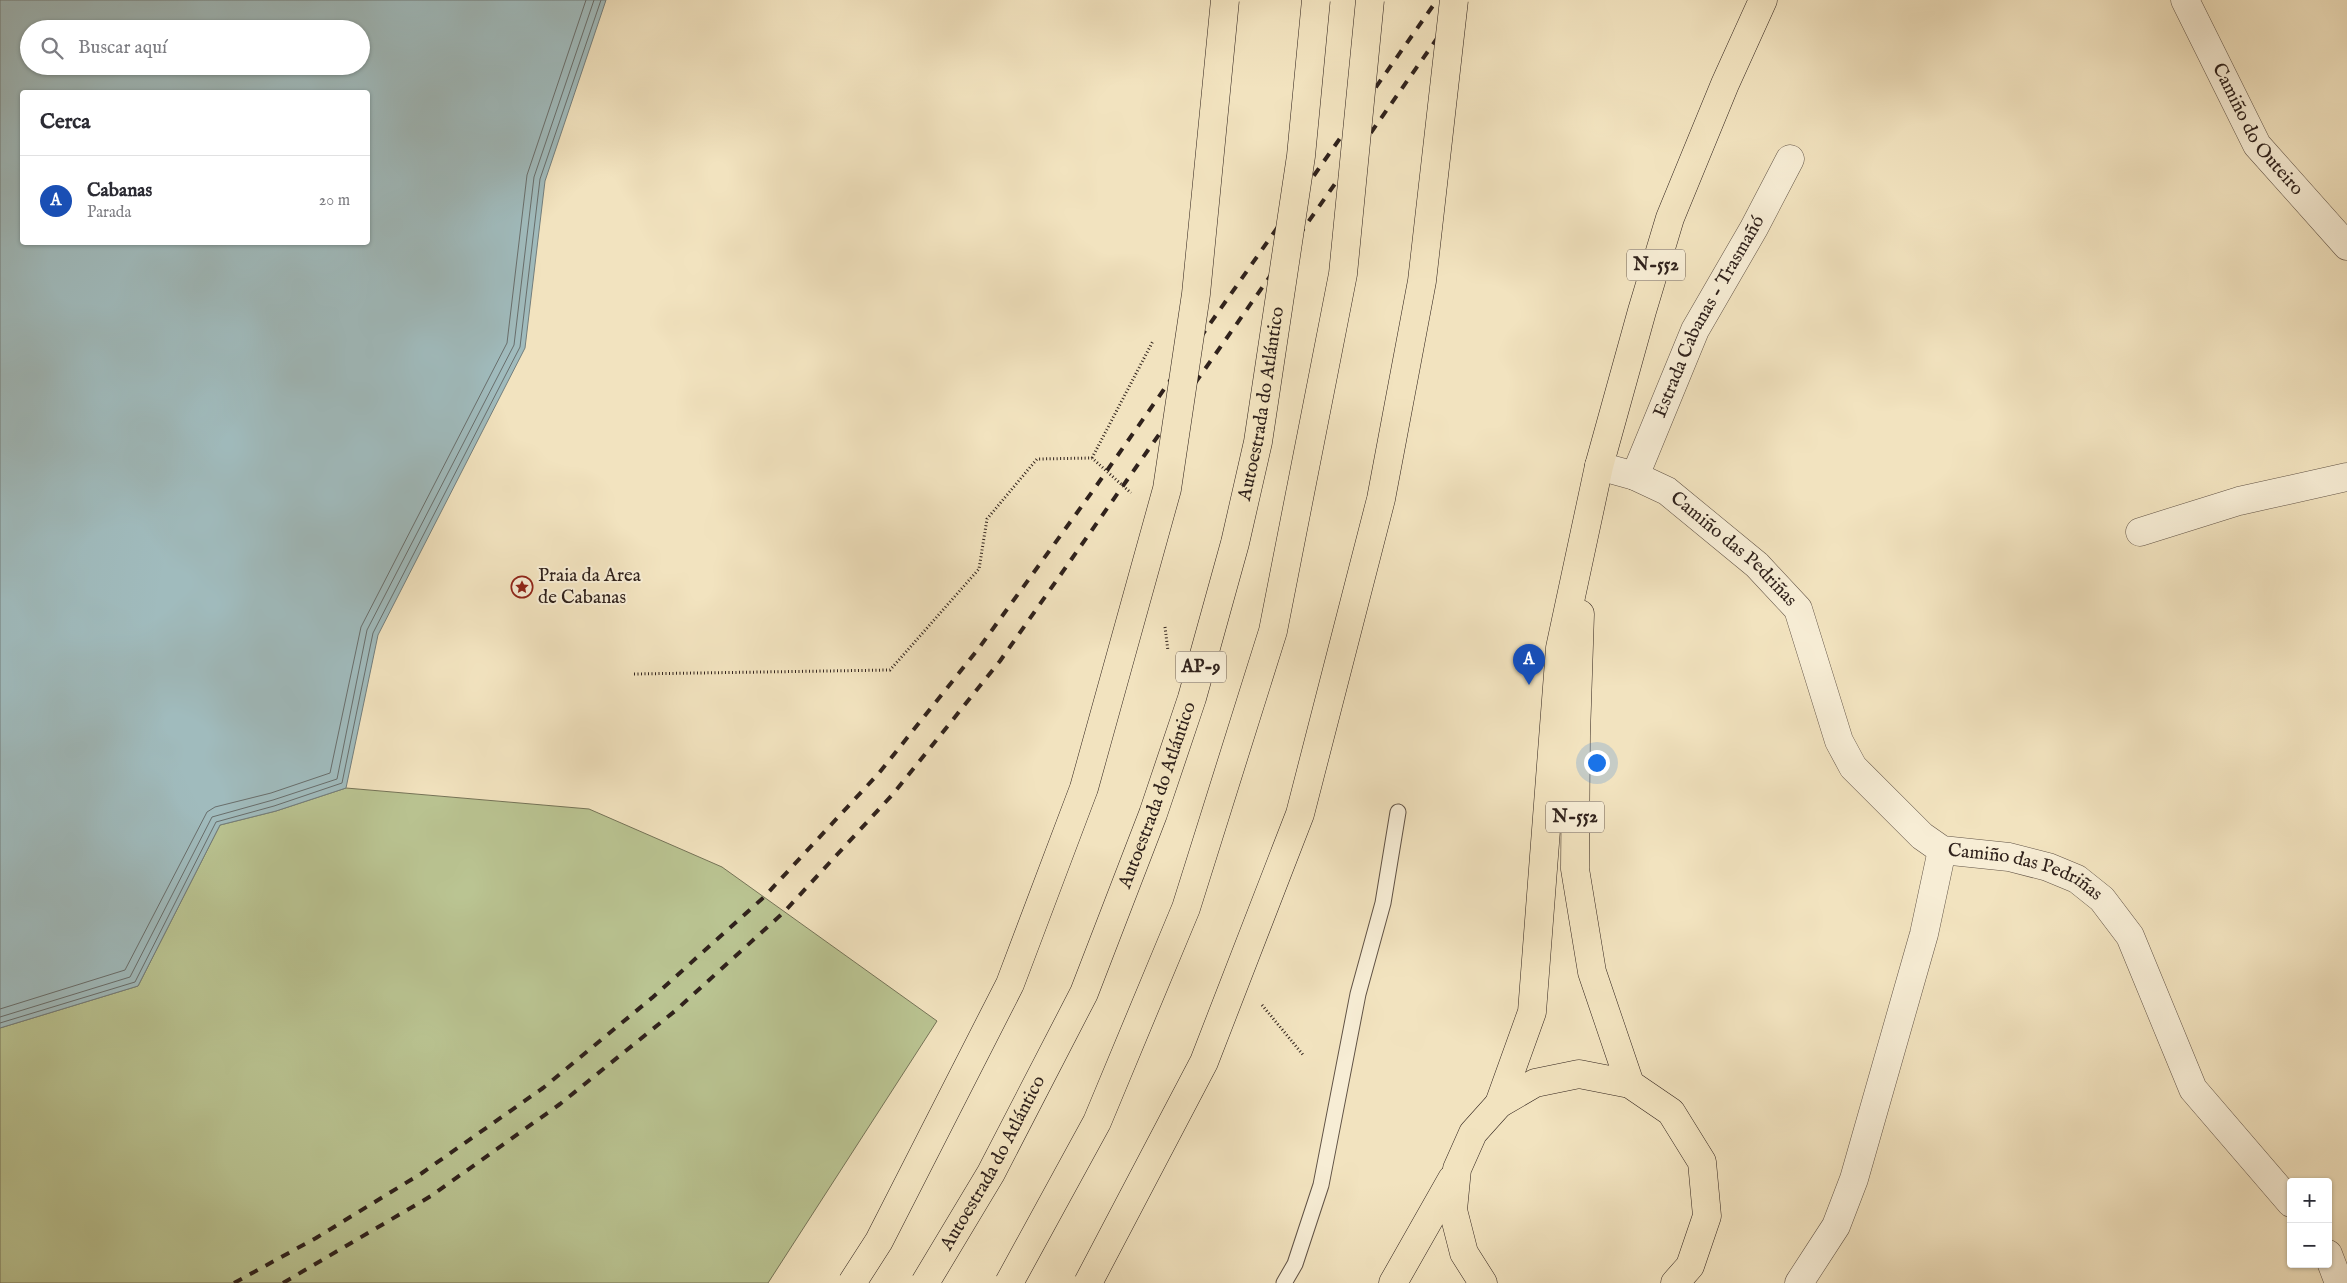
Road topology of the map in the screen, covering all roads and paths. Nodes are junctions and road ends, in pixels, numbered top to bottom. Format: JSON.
{"nodes":[{"id":1,"x":1225,"y":0,"type":"edge"},
{"id":2,"x":1316,"y":0,"type":"edge"},
{"id":3,"x":1370,"y":0,"type":"edge"},
{"id":4,"x":1454,"y":0,"type":"edge"},
{"id":5,"x":1763,"y":0,"type":"edge"},
{"id":6,"x":2185,"y":0,"type":"edge"},
{"id":7,"x":1790,"y":159,"type":"dead end"},
{"id":8,"x":2347,"y":246,"type":"edge"},
{"id":9,"x":1599,"y":466,"type":"junction"},
{"id":10,"x":1635,"y":476,"type":"junction"},
{"id":11,"x":2347,"y":477,"type":"edge"},
{"id":12,"x":1136,"y":498,"type":"dead end"},
{"id":13,"x":2140,"y":532,"type":"dead end"},
{"id":14,"x":1583,"y":543,"type":"junction"},
{"id":15,"x":1165,"y":624,"type":"dead end"},
{"id":16,"x":1168,"y":652,"type":"dead end"},
{"id":17,"x":634,"y":674,"type":"dead end"},
{"id":18,"x":1398,"y":812,"type":"dead end"},
{"id":19,"x":1942,"y":850,"type":"junction"},
{"id":20,"x":1630,"y":1084,"type":"junction"},
{"id":21,"x":1499,"y":1104,"type":"junction"},
{"id":22,"x":1458,"y":1169,"type":"junction"},
{"id":23,"x":2287,"y":1198,"type":"edge"},
{"id":24,"x":1464,"y":1253,"type":"junction"},
{"id":25,"x":2332,"y":1265,"type":"edge"},
{"id":26,"x":852,"y":1283,"type":"edge"},
{"id":27,"x":925,"y":1283,"type":"edge"},
{"id":28,"x":1008,"y":1283,"type":"edge"},
{"id":29,"x":1088,"y":1283,"type":"edge"},
{"id":30,"x":1284,"y":1283,"type":"edge"},
{"id":31,"x":1393,"y":1283,"type":"edge"},
{"id":32,"x":1460,"y":1283,"type":"edge"},
{"id":33,"x":1483,"y":1283,"type":"edge"},
{"id":34,"x":1675,"y":1283,"type":"edge"},
{"id":35,"x":1799,"y":1283,"type":"edge"},
{"id":36,"x":2339,"y":1283,"type":"edge"}],
"edges":[{"from":1,"to":26,"type":"highway","bridge":true},
{"from":2,"to":27,"type":"highway","name":"Autoestrada do Atlántico","number":"AP-9","bridge":true},
{"from":3,"to":28,"type":"highway","bridge":true},
{"from":4,"to":29,"type":"highway","bridge":true},
{"from":5,"to":9,"type":"highway","number":"N-552"},
{"from":6,"to":8,"type":"street","name":"Camiño do Outeiro"},
{"from":7,"to":10,"type":"street","name":"Estrada Cabanas - Trasmañó"},
{"from":9,"to":10,"type":"street","name":"Camiño das Pedriñas"},
{"from":9,"to":14,"type":"highway","number":"N-552"},
{"from":10,"to":19,"type":"street","name":"Camiño das Pedriñas"},
{"from":11,"to":13,"type":"street"},
{"from":12,"to":17,"type":"path"},
{"from":14,"to":20,"type":"highway","number":"N-552"},
{"from":14,"to":21,"type":"highway","number":"N-552"},
{"from":15,"to":16,"type":"path"},
{"from":18,"to":30,"type":"lane"},
{"from":19,"to":23,"type":"street","name":"Camiño das Pedriñas"},
{"from":19,"to":35,"type":"street"},
{"from":20,"to":21,"type":"highway","number":"N-552"},
{"from":20,"to":34,"type":"highway","number":"N-552"},
{"from":21,"to":22,"type":"highway","number":"N-552"},
{"from":22,"to":24,"type":"highway","number":"N-552"},
{"from":22,"to":31,"type":"highway"},
{"from":24,"to":32,"type":"highway","number":"N-552"},
{"from":24,"to":33,"type":"highway","number":"N-552"},
{"from":25,"to":36,"type":"street"}]}
